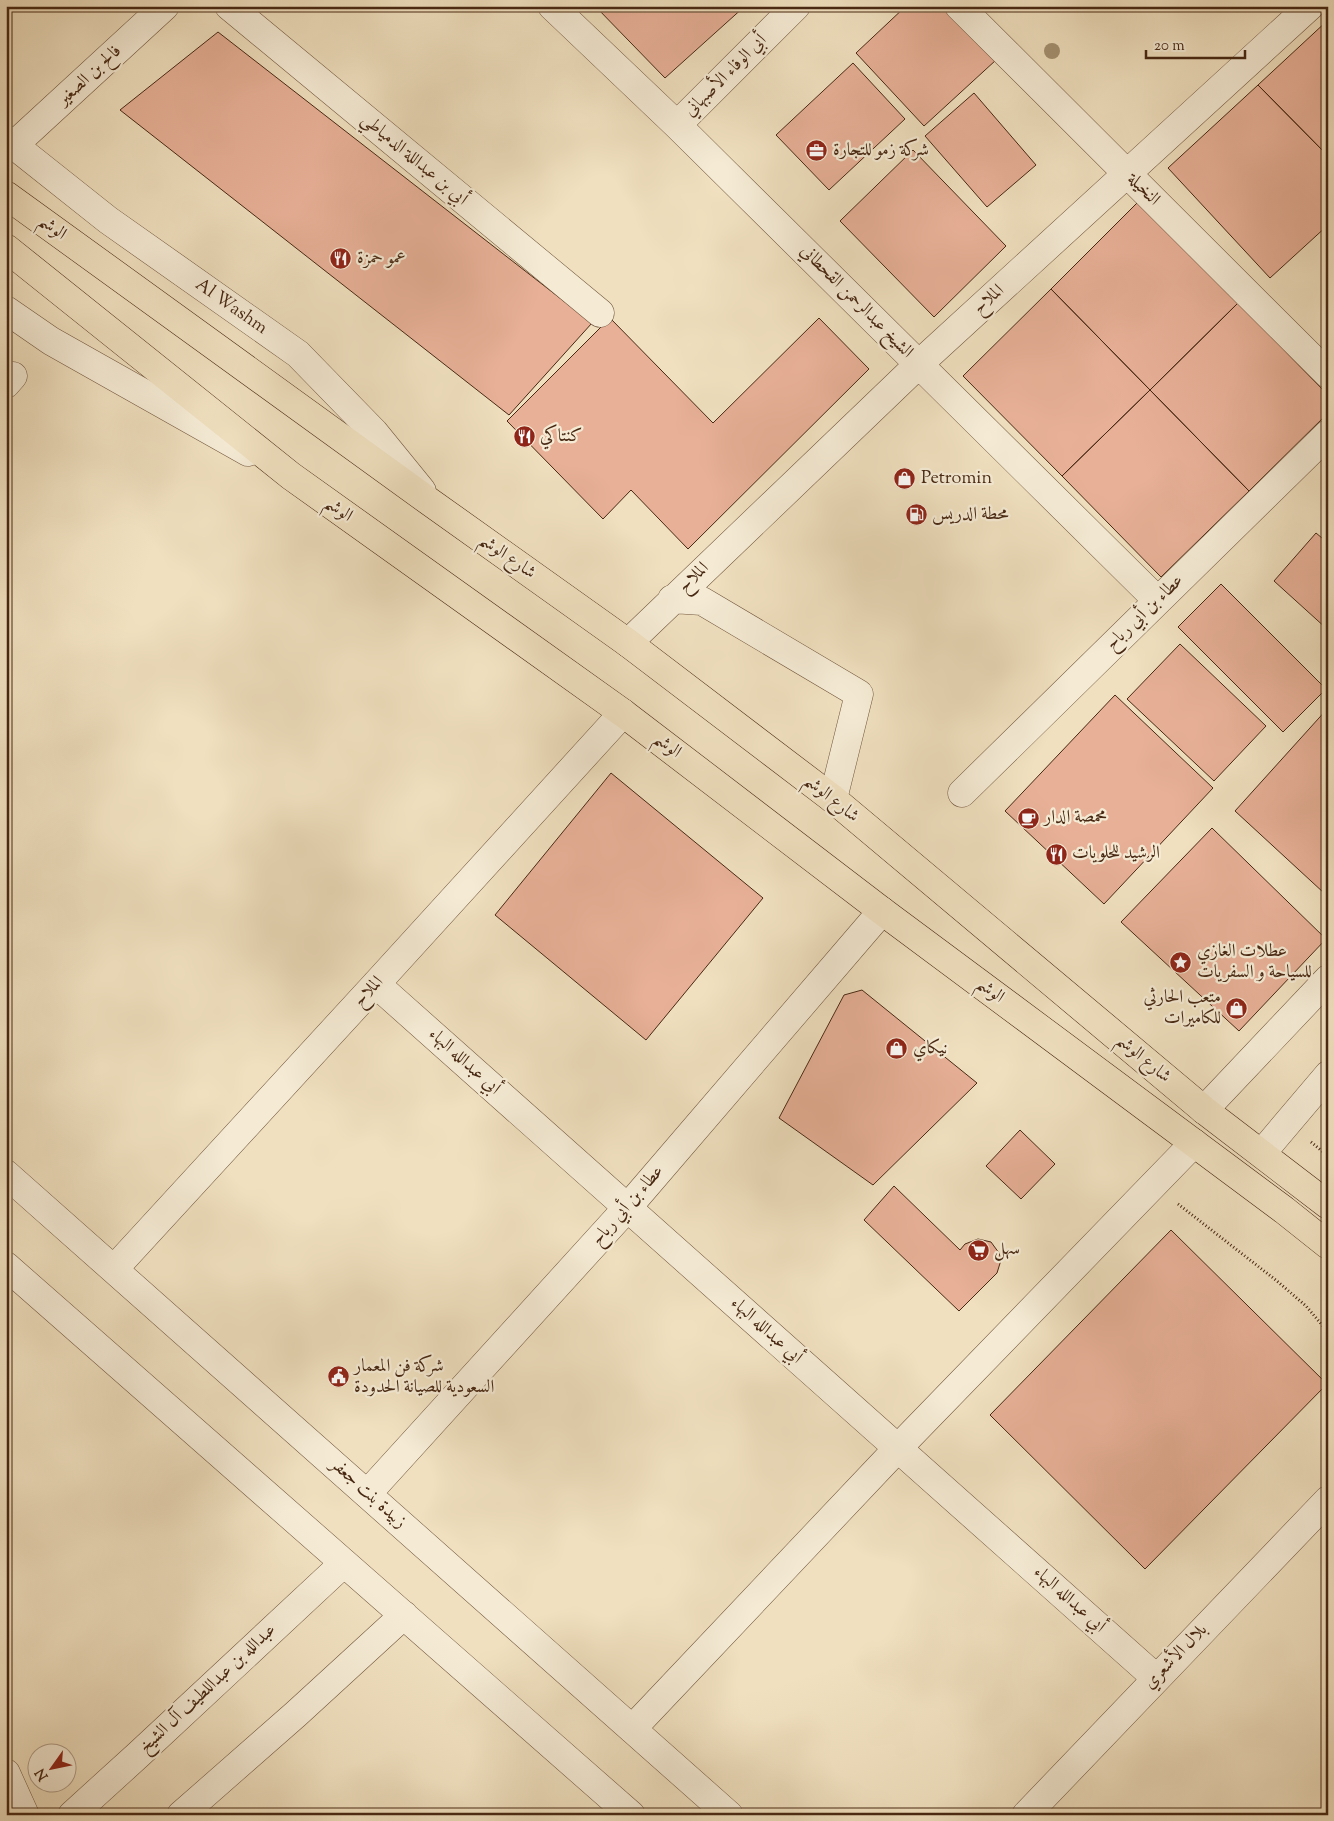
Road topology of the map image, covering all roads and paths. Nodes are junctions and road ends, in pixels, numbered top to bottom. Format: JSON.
{"nodes":[{"id":1,"x":165,"y":6,"type":"edge"},
{"id":2,"x":229,"y":6,"type":"edge"},
{"id":3,"x":552,"y":6,"type":"edge"},
{"id":4,"x":796,"y":6,"type":"edge"},
{"id":5,"x":959,"y":6,"type":"edge"},
{"id":6,"x":1310,"y":6,"type":"edge"},
{"id":7,"x":677,"y":125,"type":"junction"},
{"id":8,"x":10,"y":142,"type":"edge"},
{"id":9,"x":1127,"y":174,"type":"junction"},
{"id":10,"x":6,"y":195,"type":"edge"},
{"id":11,"x":6,"y":248,"type":"edge"},
{"id":12,"x":6,"y":310,"type":"edge"},
{"id":13,"x":600,"y":313,"type":"dead end"},
{"id":14,"x":919,"y":364,"type":"junction"},
{"id":15,"x":1328,"y":374,"type":"edge"},
{"id":16,"x":316,"y":419,"type":"joint"},
{"id":17,"x":1328,"y":434,"type":"edge"},
{"id":18,"x":291,"y":476,"type":"junction"},
{"id":19,"x":430,"y":502,"type":"junction"},
{"id":20,"x":672,"y":600,"type":"junction"},
{"id":21,"x":1157,"y":600,"type":"junction"},
{"id":22,"x":628,"y":643,"type":"junction"},
{"id":23,"x":623,"y":713,"type":"junction"},
{"id":24,"x":962,"y":793,"type":"dead end"},
{"id":25,"x":833,"y":799,"type":"junction"},
{"id":26,"x":882,"y":911,"type":"junction"},
{"id":27,"x":1328,"y":979,"type":"edge"},
{"id":28,"x":376,"y":984,"type":"junction"},
{"id":29,"x":1328,"y":1075,"type":"edge"},
{"id":30,"x":1204,"y":1110,"type":"junction"},
{"id":31,"x":1194,"y":1143,"type":"junction"},
{"id":32,"x":1262,"y":1153,"type":"junction"},
{"id":33,"x":6,"y":1174,"type":"edge"},
{"id":34,"x":1153,"y":1185,"type":"junction"},
{"id":35,"x":1328,"y":1205,"type":"edge"},
{"id":36,"x":628,"y":1208,"type":"junction"},
{"id":37,"x":1284,"y":1210,"type":"junction"},
{"id":38,"x":1328,"y":1245,"type":"edge"},
{"id":39,"x":1328,"y":1260,"type":"edge"},
{"id":40,"x":6,"y":1266,"type":"edge"},
{"id":41,"x":114,"y":1269,"type":"junction"},
{"id":42,"x":1328,"y":1332,"type":"edge"},
{"id":43,"x":898,"y":1448,"type":"junction"},
{"id":44,"x":367,"y":1494,"type":"junction"},
{"id":45,"x":1328,"y":1500,"type":"edge"},
{"id":46,"x":344,"y":1563,"type":"junction"},
{"id":47,"x":404,"y":1615,"type":"junction"},
{"id":48,"x":1156,"y":1678,"type":"junction"},
{"id":49,"x":632,"y":1729,"type":"junction"},
{"id":50,"x":6,"y":1773,"type":"edge"},
{"id":51,"x":25,"y":1815,"type":"edge"},
{"id":52,"x":72,"y":1815,"type":"edge"},
{"id":53,"x":181,"y":1815,"type":"edge"},
{"id":54,"x":631,"y":1815,"type":"edge"},
{"id":55,"x":729,"y":1815,"type":"edge"},
{"id":56,"x":1026,"y":1815,"type":"edge"}],
"edges":[{"from":1,"to":8,"type":"street","name":"فالح بن الصغير"},
{"from":2,"to":13,"type":"street","name":"أبي بن عبداللة الدمياطي"},
{"from":3,"to":7,"type":"street","name":"الشيخ عبدالرحمن القحطاني"},
{"from":4,"to":7,"type":"street","name":"أبي الوفاء الأصبهاني"},
{"from":5,"to":9,"type":"street","name":"النخيلة"},
{"from":6,"to":9,"type":"street","name":"الملاح"},
{"from":7,"to":14,"type":"street","name":"الشيخ عبدالرحمن القحطاني"},
{"from":8,"to":19,"type":"street","name":"Al Washm"},
{"from":9,"to":14,"type":"street","name":"الملاح"},
{"from":9,"to":15,"type":"street","name":"النخيلة"},
{"from":10,"to":16,"type":"main road","name":"الوشم"},
{"from":11,"to":18,"type":"main road","name":"الوشم"},
{"from":12,"to":18,"type":"street"},
{"from":14,"to":20,"type":"street","name":"الملاح"},
{"from":14,"to":21,"type":"street","name":"الشيخ عبدالرحمن القحطاني"},
{"from":16,"to":19,"type":"main road","name":"شارع الوشم"},
{"from":17,"to":21,"type":"street","name":"عطاء بن أبي رباح"},
{"from":18,"to":23,"type":"main road","name":"الوشم"},
{"from":19,"to":22,"type":"main road","name":"شارع الوشم"},
{"from":20,"to":22,"type":"street","name":"الملاح"},
{"from":20,"to":25,"type":"street"},
{"from":21,"to":24,"type":"street","name":"عطاء بن أبي رباح"},
{"from":22,"to":25,"type":"main road","name":"شارع الوشم"},
{"from":23,"to":26,"type":"main road","name":"الوشم"},
{"from":23,"to":28,"type":"street","name":"الملاح"},
{"from":25,"to":30,"type":"main road","name":"شارع الوشم"},
{"from":26,"to":31,"type":"main road","name":"الوشم"},
{"from":26,"to":36,"type":"street","name":"عطاء بن أبي رباح"},
{"from":27,"to":30,"type":"street"},
{"from":28,"to":36,"type":"street","name":"أبي عبدالله البهاء"},
{"from":28,"to":41,"type":"street","name":"الملاح"},
{"from":29,"to":32,"type":"street"},
{"from":30,"to":32,"type":"main road","name":"شارع الوشم"},
{"from":31,"to":34,"type":"street"},
{"from":31,"to":37,"type":"main road","name":"الوشم"},
{"from":32,"to":35,"type":"main road","name":"شارع الوشم"},
{"from":33,"to":41,"type":"street","name":"زبيدة بنت جعفر"},
{"from":34,"to":42,"type":"path"},
{"from":34,"to":43,"type":"street"},
{"from":36,"to":43,"type":"street","name":"أبي عبدالله البهاء"},
{"from":36,"to":44,"type":"street","name":"عطاء بن أبي رباح"},
{"from":37,"to":38,"type":"main road","name":"الوشم"},
{"from":37,"to":39,"type":"main road"},
{"from":40,"to":46,"type":"street"},
{"from":41,"to":44,"type":"street","name":"زبيدة بنت جعفر"},
{"from":43,"to":48,"type":"street","name":"أبي عبدالله البهاء"},
{"from":43,"to":49,"type":"street"},
{"from":44,"to":49,"type":"street","name":"زبيدة بنت جعفر"},
{"from":45,"to":48,"type":"street","name":"بلال الأشعري"},
{"from":46,"to":47,"type":"street"},
{"from":46,"to":52,"type":"street","name":"عبدالله بن عبداللطيف آل الشيخ"},
{"from":47,"to":53,"type":"street"},
{"from":47,"to":54,"type":"street"},
{"from":48,"to":56,"type":"street","name":"بلال الأشعري"},
{"from":49,"to":55,"type":"street","name":"زبيدة بنت جعفر"},
{"from":50,"to":51,"type":"street"}]}
